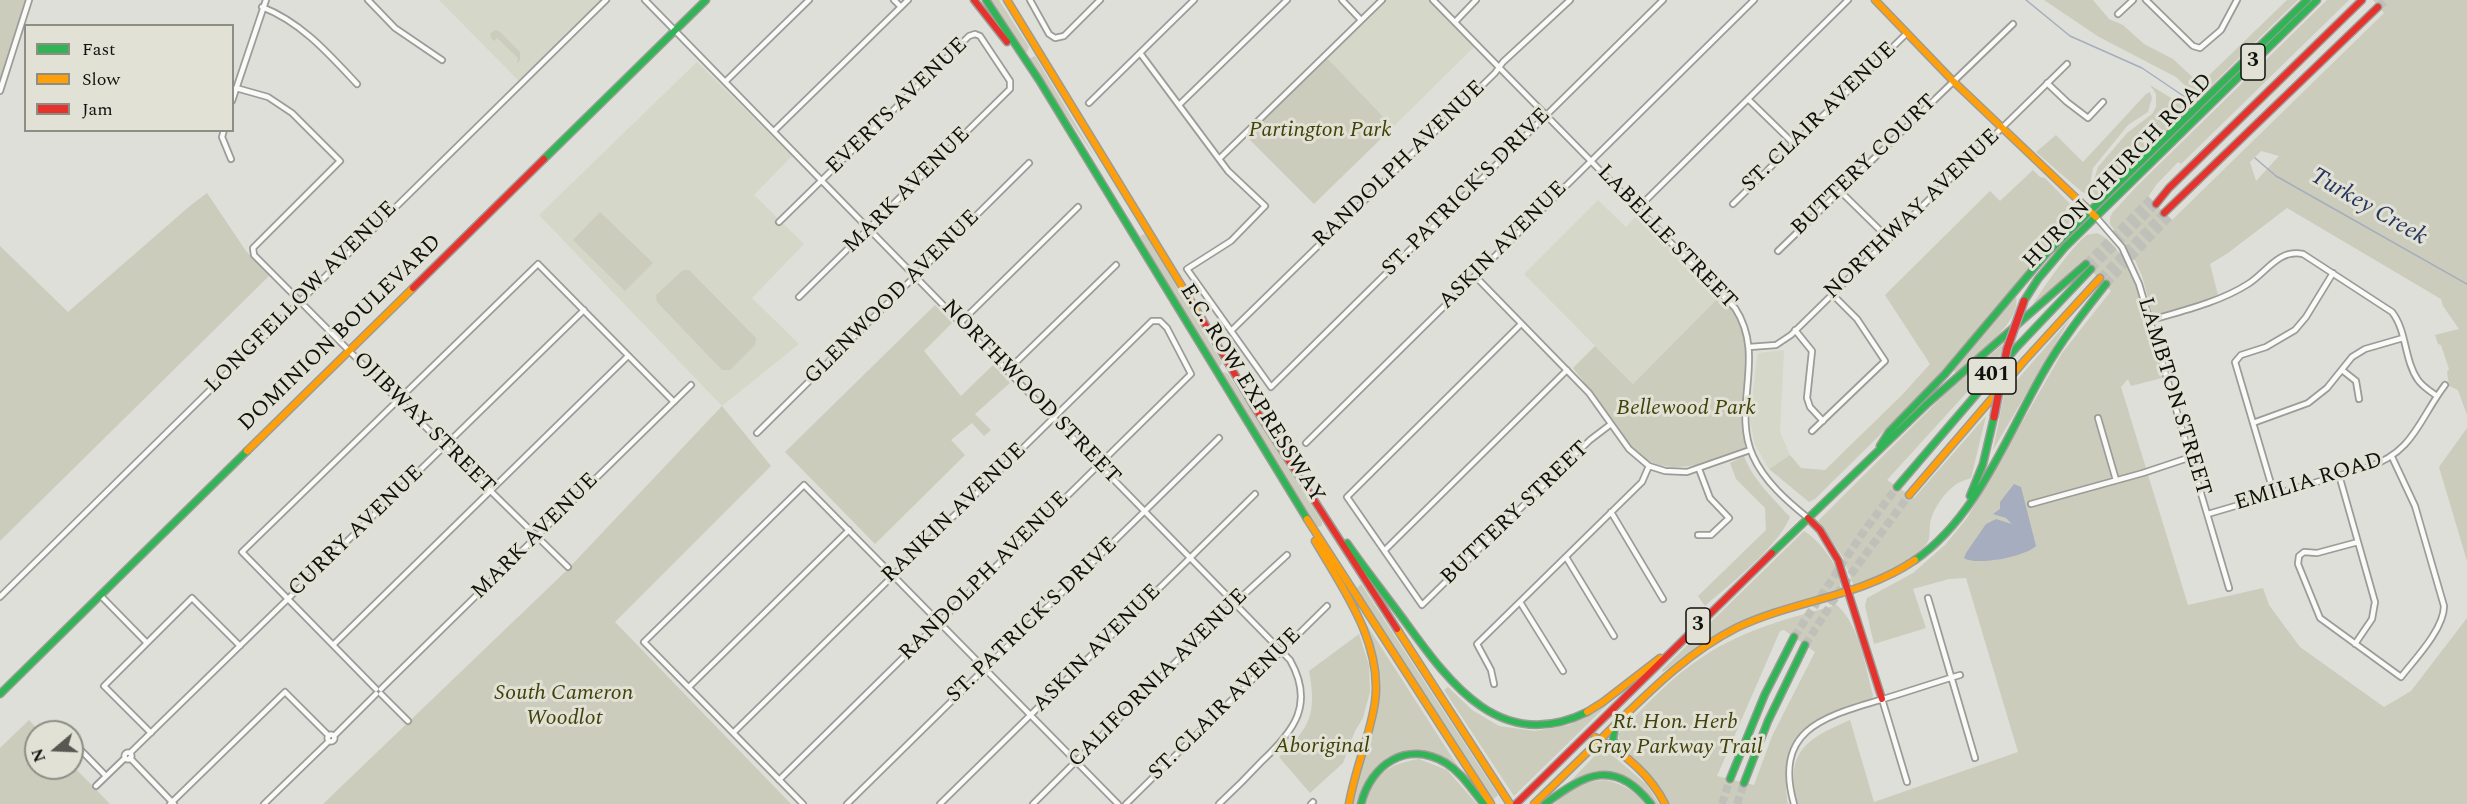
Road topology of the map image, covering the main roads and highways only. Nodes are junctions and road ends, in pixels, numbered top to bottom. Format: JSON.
{"nodes":[{"id":1,"x":706,"y":0,"type":"edge"},
{"id":2,"x":974,"y":0,"type":"edge"},
{"id":3,"x":986,"y":0,"type":"edge"},
{"id":4,"x":1010,"y":0,"type":"edge"},
{"id":5,"x":1875,"y":0,"type":"edge"},
{"id":6,"x":2307,"y":0,"type":"edge"},
{"id":7,"x":2317,"y":0,"type":"edge"},
{"id":8,"x":2362,"y":0,"type":"edge"},
{"id":9,"x":2378,"y":7,"type":"tunnel mouth"},
{"id":10,"x":1039,"y":81,"type":"junction"},
{"id":11,"x":2153,"y":202,"type":"tunnel mouth"},
{"id":12,"x":2090,"y":212,"type":"junction"},
{"id":13,"x":2167,"y":215,"type":"tunnel mouth"},
{"id":14,"x":2096,"y":218,"type":"junction"},
{"id":15,"x":2100,"y":278,"type":"tunnel mouth"},
{"id":16,"x":2106,"y":284,"type":"tunnel mouth"},
{"id":17,"x":1877,"y":450,"type":"junction"},
{"id":18,"x":1897,"y":487,"type":"tunnel mouth"},
{"id":19,"x":1287,"y":488,"type":"junction"},
{"id":20,"x":1909,"y":495,"type":"tunnel mouth"},
{"id":21,"x":1311,"y":497,"type":"junction"},
{"id":22,"x":1968,"y":501,"type":"junction"},
{"id":23,"x":1808,"y":518,"type":"junction"},
{"id":24,"x":1849,"y":592,"type":"junction"},
{"id":25,"x":1794,"y":637,"type":"tunnel mouth"},
{"id":26,"x":1805,"y":645,"type":"tunnel mouth"},
{"id":27,"x":1673,"y":650,"type":"junction"},
{"id":28,"x":0,"y":694,"type":"edge"},
{"id":29,"x":1882,"y":699,"type":"road end"},
{"id":30,"x":1616,"y":724,"type":"junction"},
{"id":31,"x":1588,"y":734,"type":"junction"},
{"id":32,"x":1600,"y":740,"type":"junction"},
{"id":33,"x":1631,"y":762,"type":"junction"},
{"id":34,"x":1730,"y":779,"type":"tunnel mouth"},
{"id":35,"x":1744,"y":783,"type":"tunnel mouth"},
{"id":36,"x":1517,"y":803,"type":"edge"},
{"id":37,"x":1349,"y":804,"type":"edge"},
{"id":38,"x":1361,"y":804,"type":"edge"},
{"id":39,"x":1484,"y":804,"type":"edge"},
{"id":40,"x":1491,"y":804,"type":"edge"},
{"id":41,"x":1510,"y":804,"type":"edge"},
{"id":42,"x":1534,"y":804,"type":"edge"},
{"id":43,"x":1545,"y":804,"type":"edge"},
{"id":44,"x":1652,"y":804,"type":"edge"},
{"id":45,"x":1665,"y":804,"type":"edge"}],
"edges":[{"from":1,"to":28,"type":"main road","name":"DOMINION BOULEVARD"},
{"from":2,"to":10,"type":"main road"},
{"from":3,"to":10,"type":"main road","name":"E.C. ROW EXPRESSWAY"},
{"from":4,"to":21,"type":"main road","name":"E.C. ROW EXPRESSWAY"},
{"from":5,"to":12,"type":"main road"},
{"from":6,"to":12,"type":"main road","name":"HURON CHURCH ROAD","number":"3"},
{"from":7,"to":14,"type":"main road","name":"HURON CHURCH ROAD","number":"3"},
{"from":8,"to":11,"type":"main road"},
{"from":9,"to":13,"type":"main road"},
{"from":10,"to":19,"type":"main road","name":"E.C. ROW EXPRESSWAY"},
{"from":12,"to":14,"type":"main road"},
{"from":12,"to":17,"type":"main road","name":"HURON CHURCH ROAD","number":"3"},
{"from":14,"to":22,"type":"main road","name":"HURON CHURCH ROAD","number":"3","bridge":true},
{"from":15,"to":20,"type":"main road","number":"401"},
{"from":16,"to":22,"type":"main road"},
{"from":17,"to":18,"type":"main road","number":"401"},
{"from":17,"to":23,"type":"main road","name":"HURON CHURCH ROAD","number":"3"},
{"from":19,"to":37,"type":"main road"},
{"from":19,"to":40,"type":"main road","name":"E.C. ROW EXPRESSWAY"},
{"from":21,"to":27,"type":"main road"},
{"from":21,"to":41,"type":"main road","name":"E.C. ROW EXPRESSWAY"},
{"from":22,"to":24,"type":"main road","name":"HURON CHURCH ROAD","number":"3"},
{"from":23,"to":24,"type":"main road"},
{"from":23,"to":27,"type":"main road","name":"HURON CHURCH ROAD","number":"3"},
{"from":24,"to":29,"type":"main road"},
{"from":24,"to":30,"type":"main road","name":"HURON CHURCH ROAD","number":"3"},
{"from":25,"to":34,"type":"main road"},
{"from":26,"to":35,"type":"main road"},
{"from":27,"to":31,"type":"main road","name":"HURON CHURCH ROAD","number":"3"},
{"from":30,"to":32,"type":"main road","name":"HURON CHURCH ROAD","number":"3"},
{"from":30,"to":33,"type":"main road"},
{"from":31,"to":32,"type":"main road"},
{"from":31,"to":36,"type":"main road","name":"HURON CHURCH ROAD","number":"3"},
{"from":32,"to":33,"type":"main road"},
{"from":32,"to":42,"type":"main road","name":"HURON CHURCH ROAD","number":"3"},
{"from":33,"to":45,"type":"main road"},
{"from":38,"to":39,"type":"main road"},
{"from":43,"to":44,"type":"main road"}]}
